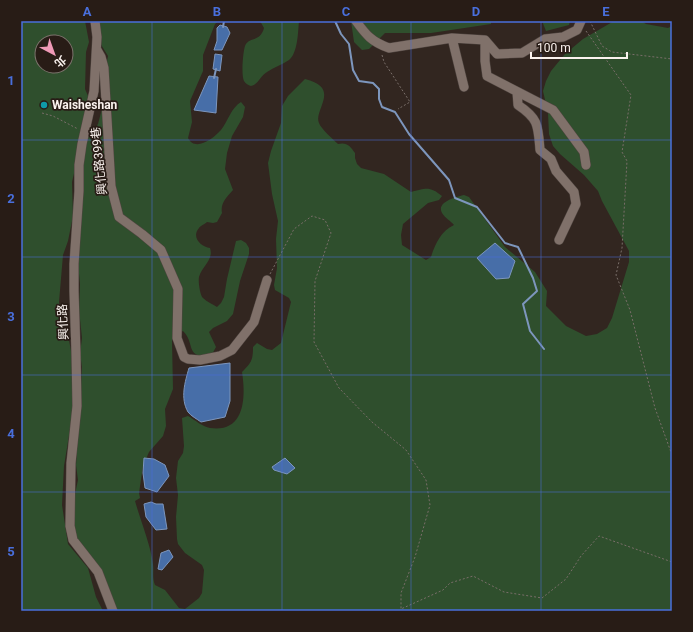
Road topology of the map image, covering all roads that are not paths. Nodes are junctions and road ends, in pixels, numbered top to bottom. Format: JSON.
{"nodes":[{"id":1,"x":95,"y":21,"type":"edge"},
{"id":2,"x":356,"y":21,"type":"edge"},
{"id":3,"x":582,"y":25,"type":"edge"},
{"id":4,"x":452,"y":38,"type":"junction"},
{"id":5,"x":484,"y":40,"type":"junction"},
{"id":6,"x":96,"y":49,"type":"junction"},
{"id":7,"x":464,"y":87,"type":"dead end"},
{"id":8,"x":517,"y":92,"type":"junction"},
{"id":9,"x":586,"y":165,"type":"dead end"},
{"id":10,"x":559,"y":240,"type":"dead end"},
{"id":11,"x":267,"y":280,"type":"road end"},
{"id":12,"x":113,"y":611,"type":"edge"}],
"edges":[{"from":1,"to":6,"type":"street","name":"興化路"},
{"from":2,"to":4,"type":"street"},
{"from":3,"to":5,"type":"street"},
{"from":4,"to":5,"type":"street"},
{"from":4,"to":7,"type":"street"},
{"from":5,"to":8,"type":"street"},
{"from":6,"to":11,"type":"street","name":"興化路399巷"},
{"from":6,"to":12,"type":"street","name":"興化路"},
{"from":8,"to":9,"type":"street"},
{"from":8,"to":10,"type":"street"}]}
